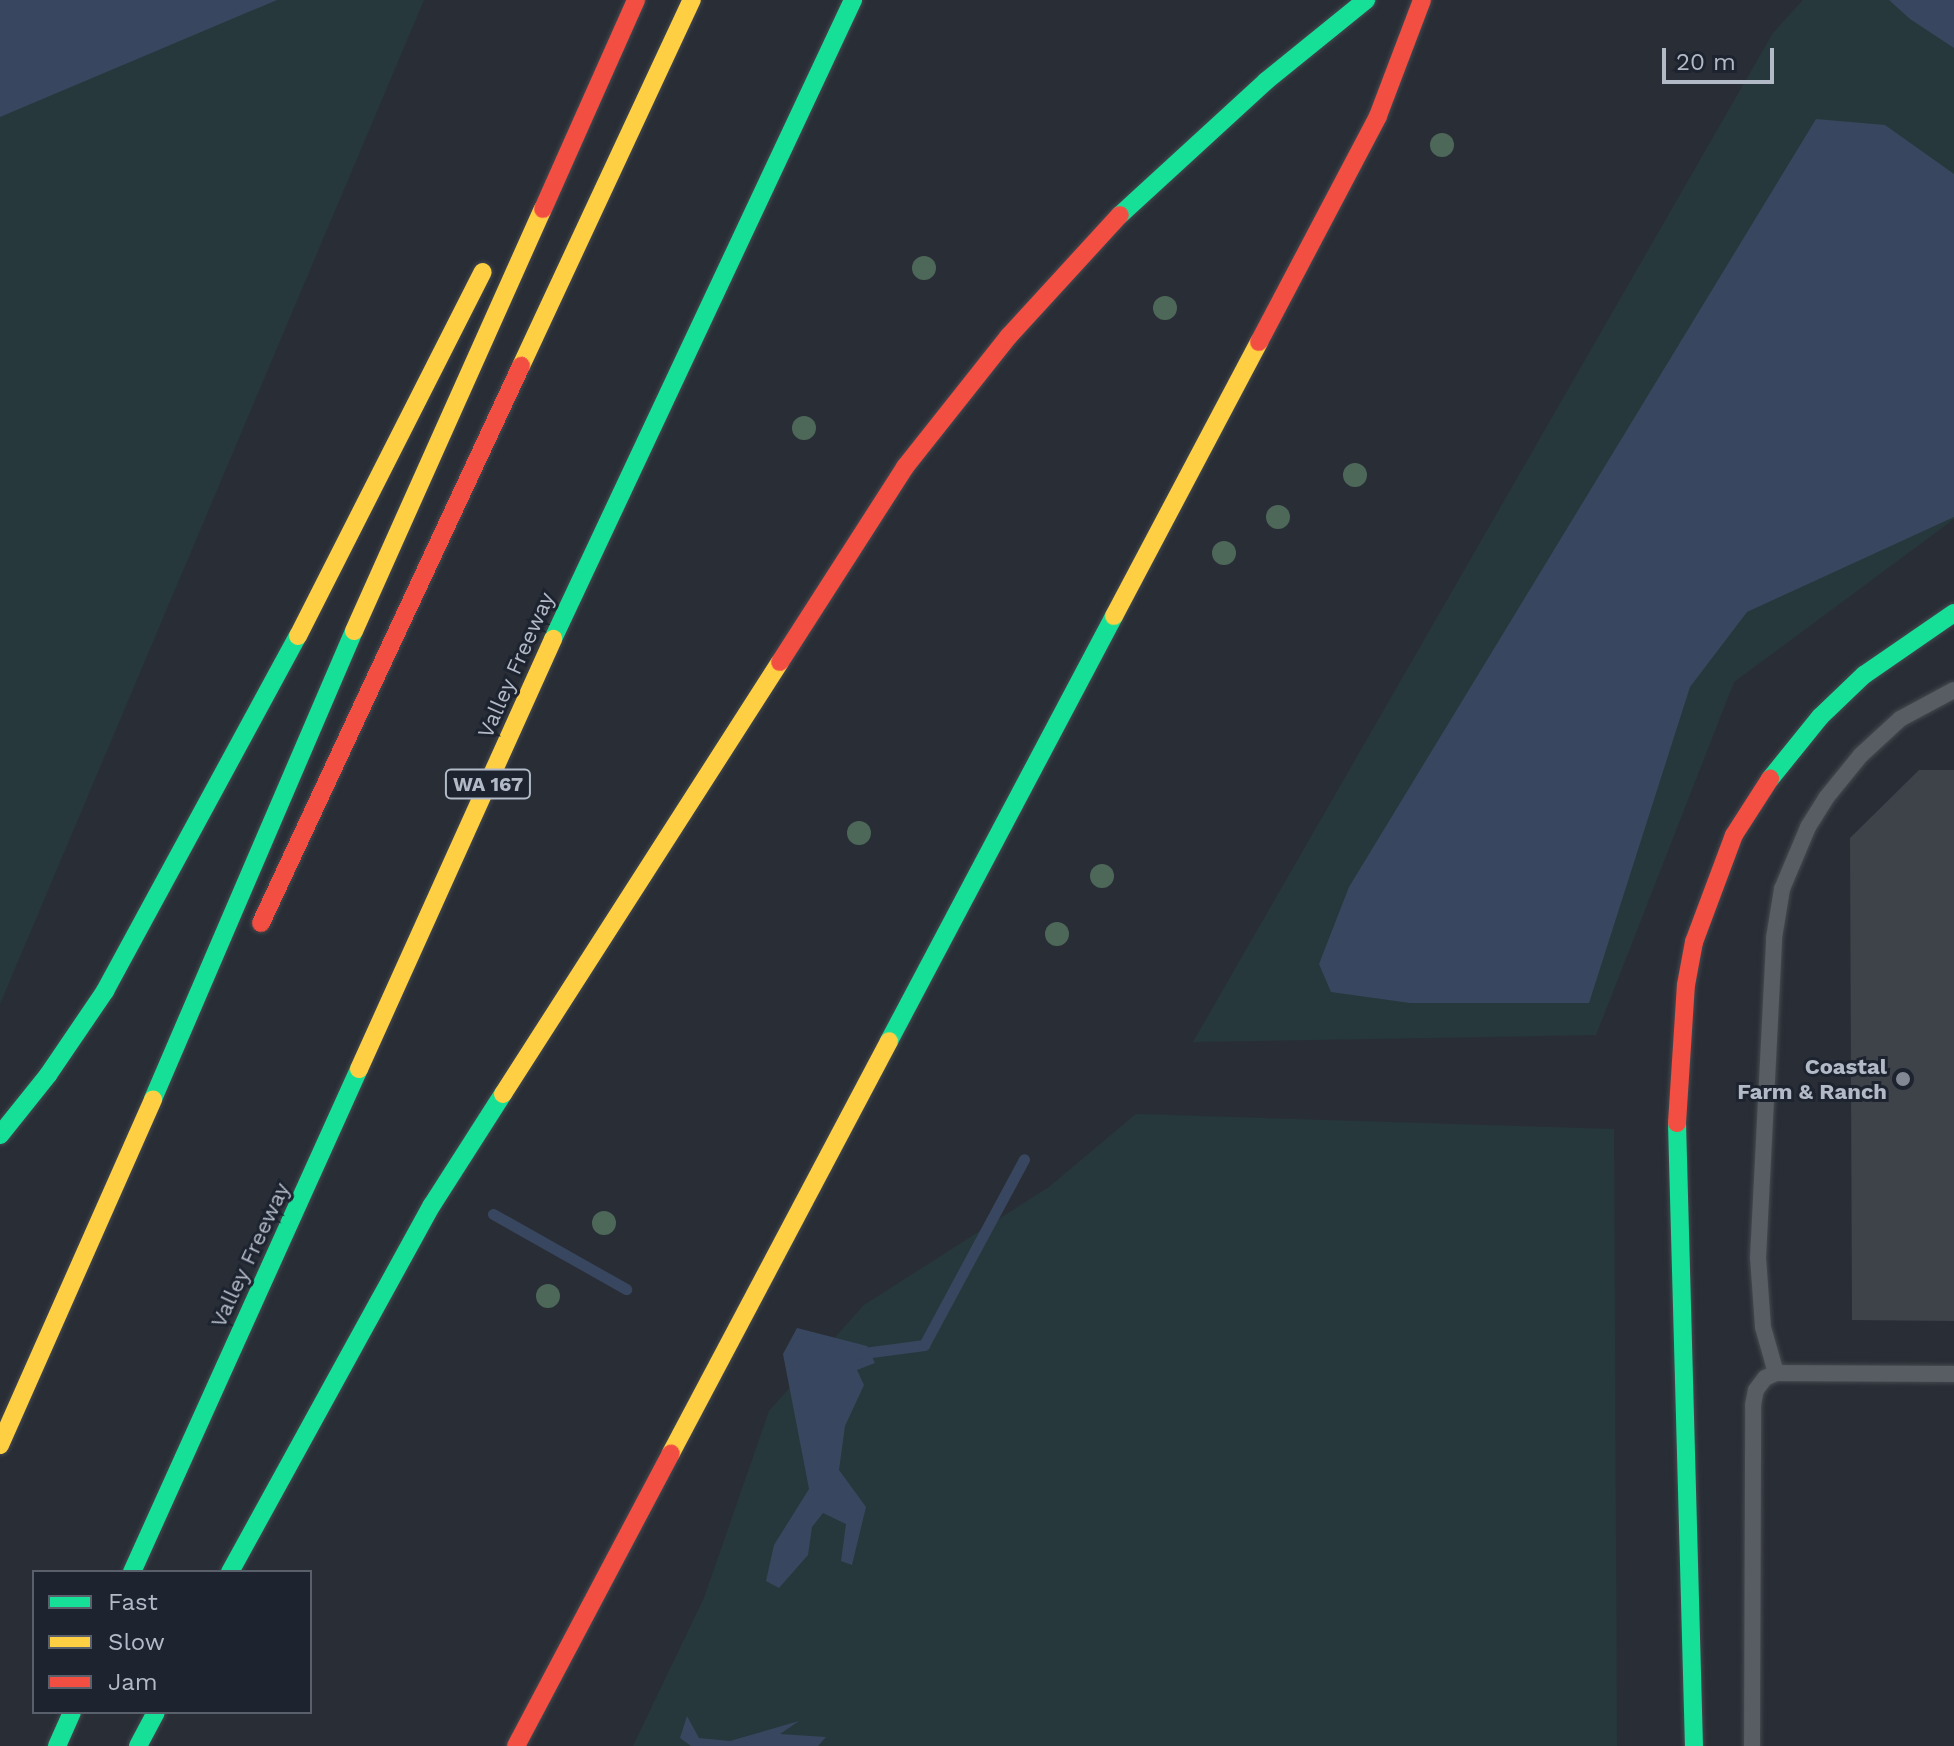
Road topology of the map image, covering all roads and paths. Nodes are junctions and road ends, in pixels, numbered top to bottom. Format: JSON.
{"nodes":[{"id":1,"x":624,"y":0,"type":"edge"},
{"id":2,"x":636,"y":0,"type":"edge"},
{"id":3,"x":692,"y":0,"type":"edge"},
{"id":4,"x":853,"y":0,"type":"edge"},
{"id":5,"x":1366,"y":0,"type":"edge"},
{"id":6,"x":1422,"y":0,"type":"edge"},
{"id":7,"x":566,"y":111,"type":"dead end"},
{"id":8,"x":494,"y":250,"type":"dead end"},
{"id":9,"x":1954,"y":613,"type":"edge"},
{"id":10,"x":1954,"y":690,"type":"edge"},
{"id":11,"x":251,"y":944,"type":"dead end"},
{"id":12,"x":226,"y":981,"type":"dead end"},
{"id":13,"x":180,"y":1039,"type":"junction"},
{"id":14,"x":0,"y":1135,"type":"edge"},
{"id":15,"x":1776,"y":1373,"type":"junction"},
{"id":16,"x":1954,"y":1374,"type":"edge"},
{"id":17,"x":0,"y":1445,"type":"edge"},
{"id":18,"x":671,"y":1461,"type":"junction"},
{"id":19,"x":133,"y":1570,"type":"edge"},
{"id":20,"x":231,"y":1570,"type":"edge"},
{"id":21,"x":71,"y":1714,"type":"edge"},
{"id":22,"x":155,"y":1714,"type":"edge"},
{"id":23,"x":501,"y":1733,"type":"dead end"},
{"id":24,"x":57,"y":1746,"type":"edge"},
{"id":25,"x":138,"y":1746,"type":"edge"},
{"id":26,"x":516,"y":1746,"type":"edge"},
{"id":27,"x":1694,"y":1746,"type":"edge"},
{"id":28,"x":1752,"y":1746,"type":"edge"}],
"edges":[{"from":1,"to":7,"type":"main road"},
{"from":2,"to":13,"type":"main road"},
{"from":3,"to":11,"type":"main road"},
{"from":4,"to":19,"type":"main road","name":"Valley Freeway","number":"WA 167"},
{"from":5,"to":20,"type":"main road"},
{"from":6,"to":18,"type":"main road"},
{"from":8,"to":14,"type":"main road"},
{"from":9,"to":27,"type":"main road"},
{"from":10,"to":15,"type":"lane"},
{"from":12,"to":13,"type":"main road"},
{"from":13,"to":17,"type":"main road"},
{"from":15,"to":16,"type":"lane"},
{"from":15,"to":28,"type":"lane"},
{"from":18,"to":23,"type":"main road"},
{"from":18,"to":26,"type":"main road"},
{"from":21,"to":24,"type":"main road"},
{"from":22,"to":25,"type":"main road"}]}
